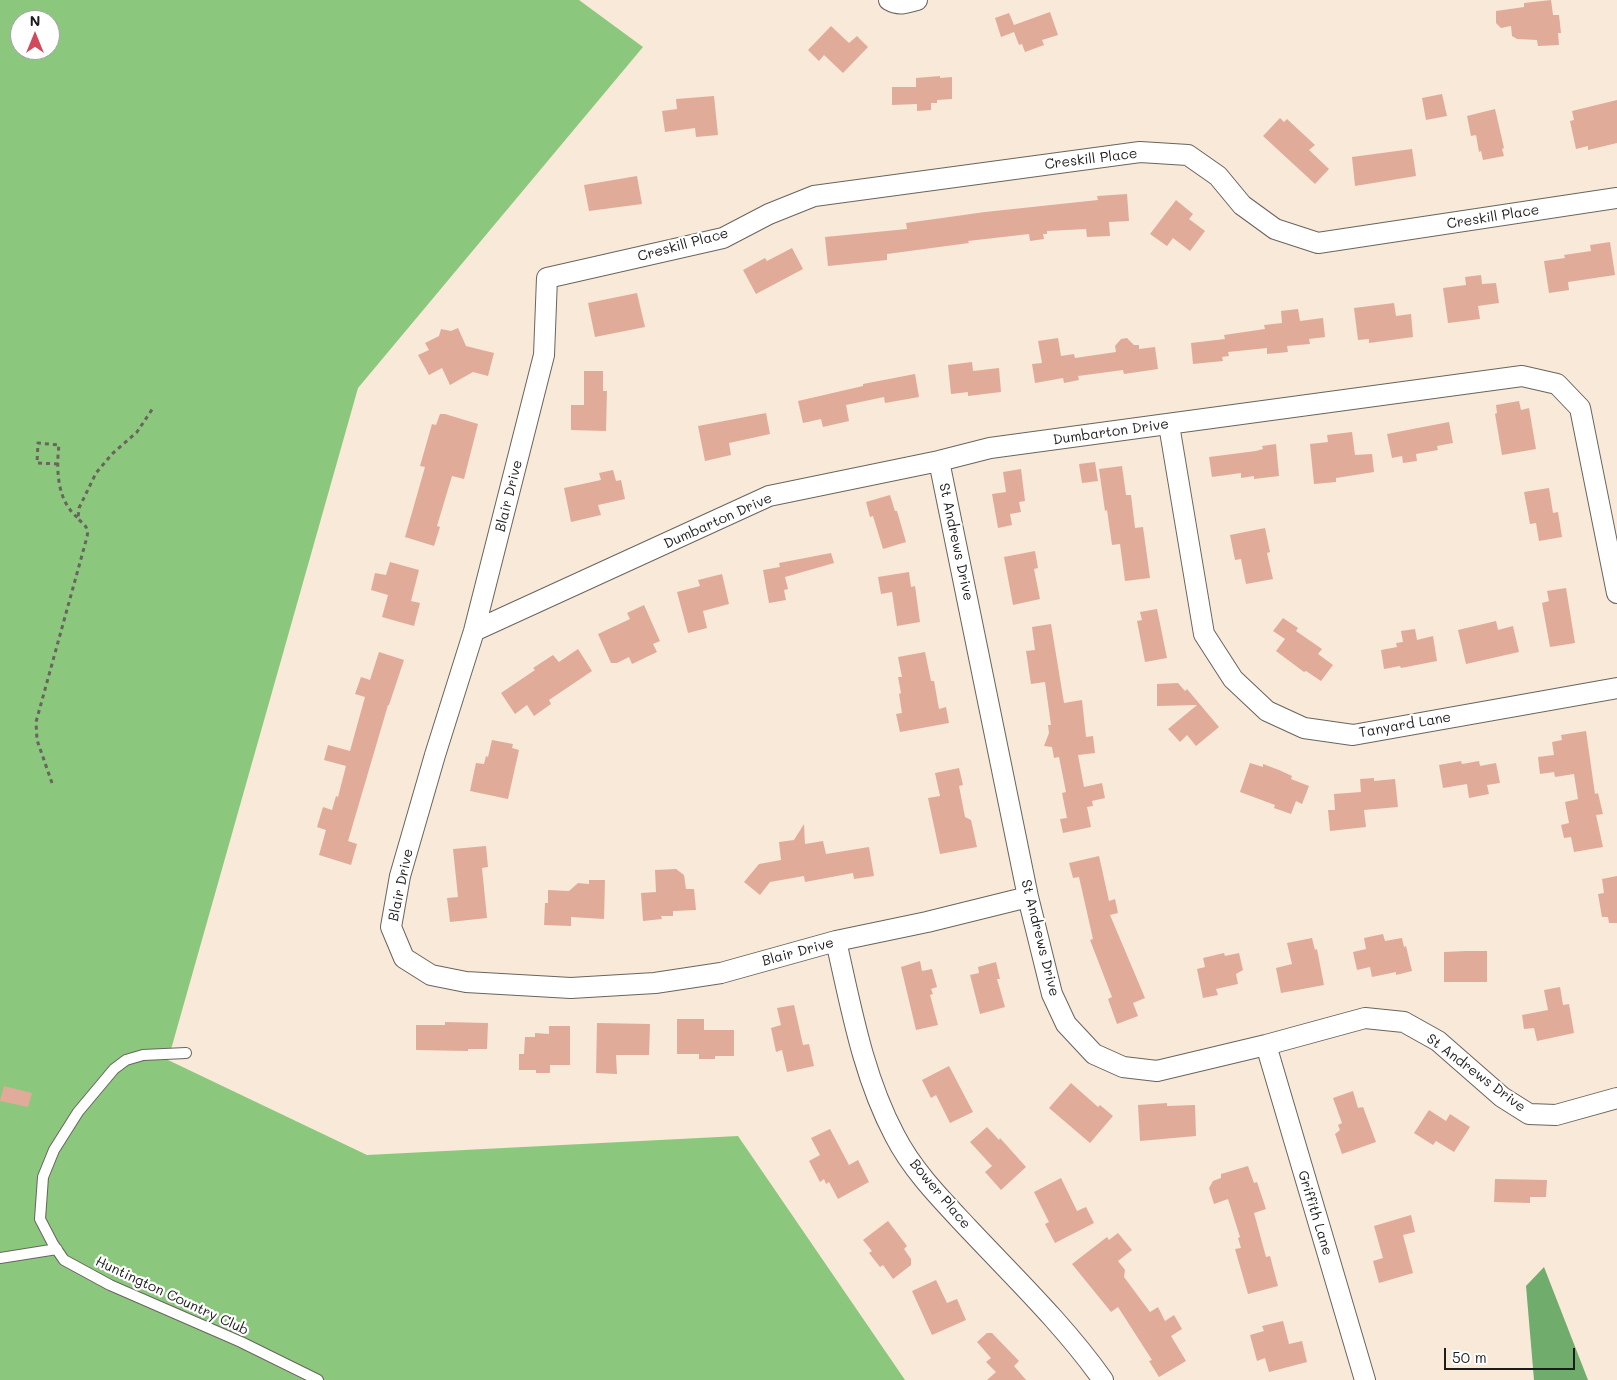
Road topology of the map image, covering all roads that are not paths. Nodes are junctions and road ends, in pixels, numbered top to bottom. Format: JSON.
{"nodes":[{"id":1,"x":889,"y":0,"type":"edge"},
{"id":2,"x":917,"y":0,"type":"edge"},
{"id":3,"x":1617,"y":198,"type":"edge"},
{"id":4,"x":547,"y":278,"type":"joint"},
{"id":5,"x":1169,"y":425,"type":"junction"},
{"id":6,"x":939,"y":461,"type":"junction"},
{"id":7,"x":1617,"y":593,"type":"edge"},
{"id":8,"x":474,"y":631,"type":"junction"},
{"id":9,"x":1617,"y":688,"type":"edge"},
{"id":10,"x":1028,"y":897,"type":"junction"},
{"id":11,"x":836,"y":941,"type":"junction"},
{"id":12,"x":1266,"y":1045,"type":"junction"},
{"id":13,"x":186,"y":1053,"type":"dead end"},
{"id":14,"x":1617,"y":1098,"type":"edge"},
{"id":15,"x":57,"y":1249,"type":"junction"},
{"id":16,"x":0,"y":1258,"type":"edge"},
{"id":17,"x":318,"y":1380,"type":"edge"},
{"id":18,"x":1103,"y":1380,"type":"edge"},
{"id":19,"x":1365,"y":1380,"type":"edge"}],
"edges":[{"from":1,"to":2,"type":"street"},
{"from":3,"to":4,"type":"street","name":"Creskill Place"},
{"from":4,"to":8,"type":"street","name":"Blair Drive"},
{"from":5,"to":6,"type":"street","name":"Dumbarton Drive"},
{"from":5,"to":7,"type":"street","name":"Dumbarton Drive"},
{"from":5,"to":9,"type":"street","name":"Tanyard Lane"},
{"from":6,"to":8,"type":"street","name":"Dumbarton Drive"},
{"from":6,"to":10,"type":"street","name":"St Andrews Drive"},
{"from":8,"to":11,"type":"street","name":"Blair Drive"},
{"from":10,"to":11,"type":"street","name":"Blair Drive"},
{"from":10,"to":12,"type":"street","name":"St Andrews Drive"},
{"from":11,"to":18,"type":"street","name":"Bower Place"},
{"from":12,"to":14,"type":"street","name":"St Andrews Drive"},
{"from":12,"to":19,"type":"street","name":"Griffith Lane"},
{"from":13,"to":15,"type":"lane","name":"Huntington Country Club"},
{"from":15,"to":16,"type":"lane"},
{"from":15,"to":17,"type":"lane","name":"Huntington Country Club"}]}
